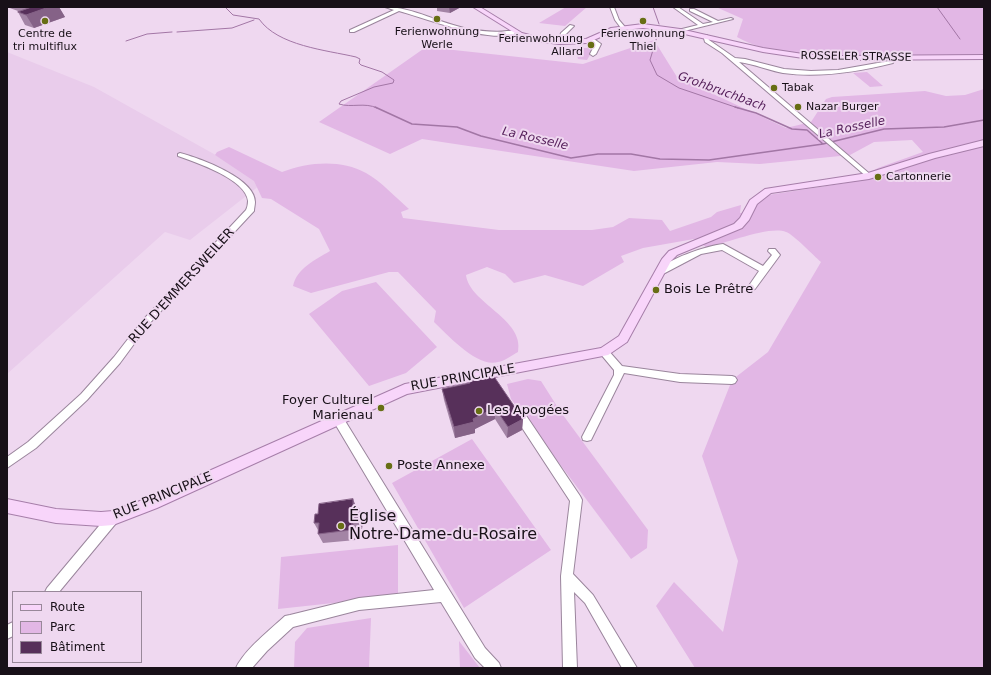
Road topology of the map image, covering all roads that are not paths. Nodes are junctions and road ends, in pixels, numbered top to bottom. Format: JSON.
{"nodes":[{"id":1,"x":388,"y":7,"type":"edge"},
{"id":2,"x":476,"y":7,"type":"edge"},
{"id":3,"x":612,"y":7,"type":"edge"},
{"id":4,"x":675,"y":7,"type":"edge"},
{"id":5,"x":398,"y":10,"type":"junction"},
{"id":6,"x":692,"y":10,"type":"dead end"},
{"id":7,"x":731,"y":19,"type":"dead end"},
{"id":8,"x":717,"y":22,"type":"junction"},
{"id":9,"x":572,"y":26,"type":"dead end"},
{"id":10,"x":702,"y":26,"type":"junction"},
{"id":11,"x":623,"y":27,"type":"junction"},
{"id":12,"x":352,"y":31,"type":"dead end"},
{"id":13,"x":680,"y":31,"type":"junction"},
{"id":14,"x":516,"y":32,"type":"junction"},
{"id":15,"x":705,"y":36,"type":"junction"},
{"id":16,"x":591,"y":39,"type":"junction"},
{"id":17,"x":559,"y":42,"type":"junction"},
{"id":18,"x":593,"y":54,"type":"dead end"},
{"id":19,"x":984,"y":57,"type":"edge"},
{"id":20,"x":893,"y":58,"type":"junction"},
{"id":21,"x":732,"y":60,"type":"junction"},
{"id":22,"x":984,"y":143,"type":"edge"},
{"id":23,"x":180,"y":155,"type":"dead end"},
{"id":24,"x":869,"y":176,"type":"junction"},
{"id":25,"x":772,"y":251,"type":"dead end"},
{"id":26,"x":763,"y":270,"type":"junction"},
{"id":27,"x":660,"y":272,"type":"junction"},
{"id":28,"x":752,"y":287,"type":"dead end"},
{"id":29,"x":604,"y":352,"type":"junction"},
{"id":30,"x":619,"y":369,"type":"junction"},
{"id":31,"x":732,"y":380,"type":"dead end"},
{"id":32,"x":513,"y":405,"type":"edge"},
{"id":33,"x":338,"y":419,"type":"junction"},
{"id":34,"x":587,"y":437,"type":"dead end"},
{"id":35,"x":7,"y":463,"type":"edge"},
{"id":36,"x":7,"y":506,"type":"edge"},
{"id":37,"x":112,"y":518,"type":"junction"},
{"id":38,"x":567,"y":576,"type":"junction"},
{"id":39,"x":52,"y":591,"type":"edge"},
{"id":40,"x":444,"y":595,"type":"junction"},
{"id":41,"x":243,"y":668,"type":"edge"},
{"id":42,"x":494,"y":668,"type":"edge"},
{"id":43,"x":570,"y":668,"type":"edge"},
{"id":44,"x":630,"y":668,"type":"edge"}],
"edges":[{"from":1,"to":5,"type":"street"},
{"from":2,"to":14,"type":"main road","name":"ROSSELER STRASSE"},
{"from":3,"to":11,"type":"street"},
{"from":4,"to":10,"type":"street"},
{"from":5,"to":12,"type":"street"},
{"from":5,"to":14,"type":"street"},
{"from":6,"to":8,"type":"street"},
{"from":7,"to":8,"type":"street"},
{"from":8,"to":10,"type":"street"},
{"from":9,"to":17,"type":"street"},
{"from":10,"to":13,"type":"street"},
{"from":11,"to":13,"type":"main road","name":"ROSSELER STRASSE"},
{"from":11,"to":16,"type":"main road","name":"ROSSELER STRASSE"},
{"from":13,"to":15,"type":"main road","name":"ROSSELER STRASSE"},
{"from":14,"to":17,"type":"main road","name":"ROSSELER STRASSE"},
{"from":15,"to":20,"type":"main road","name":"ROSSELER STRASSE"},
{"from":15,"to":21,"type":"street"},
{"from":16,"to":17,"type":"main road","name":"ROSSELER STRASSE"},
{"from":16,"to":18,"type":"street"},
{"from":19,"to":20,"type":"main road","name":"ROSSELER STRASSE"},
{"from":20,"to":21,"type":"street"},
{"from":21,"to":24,"type":"street"},
{"from":22,"to":24,"type":"main road","name":"RUE PRINCIPALE"},
{"from":23,"to":35,"type":"street","name":"RUE D'EMMERSWEILER"},
{"from":24,"to":27,"type":"main road","name":"RUE PRINCIPALE"},
{"from":25,"to":26,"type":"street"},
{"from":26,"to":27,"type":"street"},
{"from":26,"to":28,"type":"street"},
{"from":27,"to":29,"type":"main road","name":"RUE PRINCIPALE"},
{"from":29,"to":30,"type":"street"},
{"from":29,"to":33,"type":"main road","name":"RUE PRINCIPALE"},
{"from":30,"to":31,"type":"street"},
{"from":30,"to":34,"type":"street"},
{"from":32,"to":38,"type":"street"},
{"from":33,"to":37,"type":"main road","name":"RUE PRINCIPALE"},
{"from":33,"to":40,"type":"street"},
{"from":36,"to":37,"type":"main road","name":"RUE PRINCIPALE"},
{"from":37,"to":39,"type":"street"},
{"from":38,"to":43,"type":"street"},
{"from":38,"to":44,"type":"street"},
{"from":40,"to":41,"type":"street"},
{"from":40,"to":42,"type":"street"}]}
